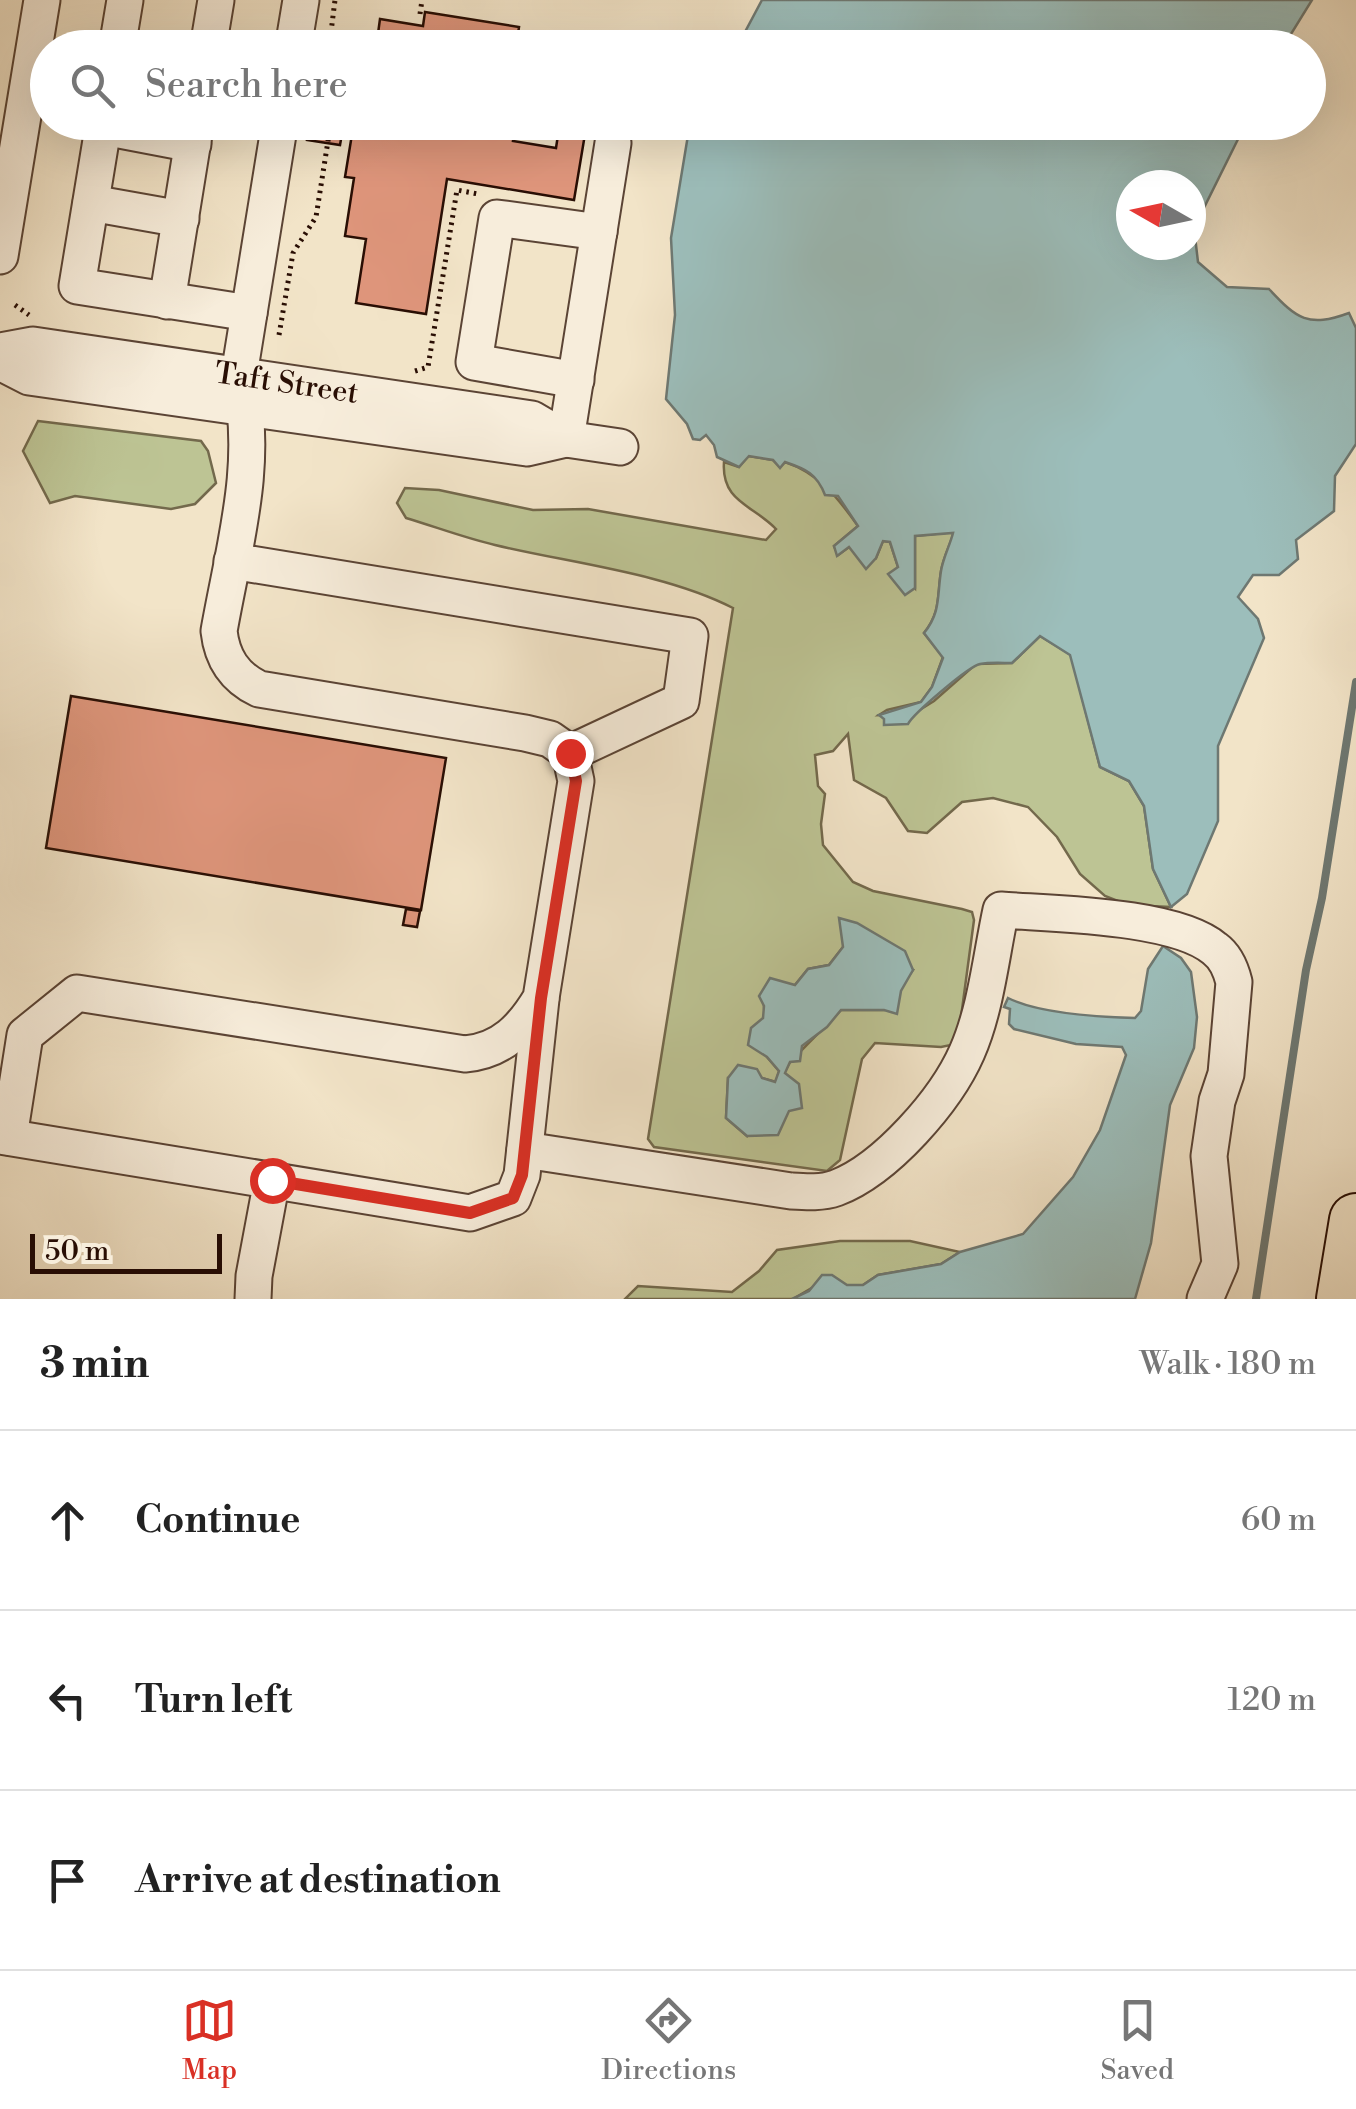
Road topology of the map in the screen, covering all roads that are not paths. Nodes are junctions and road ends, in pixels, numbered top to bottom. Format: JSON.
{"nodes":[{"id":1,"x":42,"y":0,"type":"edge"},
{"id":2,"x":124,"y":0,"type":"edge"},
{"id":3,"x":216,"y":0,"type":"edge"},
{"id":4,"x":301,"y":0,"type":"edge"},
{"id":5,"x":37,"y":30,"type":"edge"},
{"id":6,"x":120,"y":30,"type":"edge"},
{"id":7,"x":211,"y":30,"type":"edge"},
{"id":8,"x":296,"y":30,"type":"edge"},
{"id":9,"x":30,"y":73,"type":"edge"},
{"id":10,"x":102,"y":140,"type":"edge"},
{"id":11,"x":194,"y":140,"type":"edge"},
{"id":12,"x":277,"y":140,"type":"edge"},
{"id":13,"x":613,"y":143,"type":"dead end"},
{"id":14,"x":91,"y":203,"type":"junction"},
{"id":15,"x":180,"y":219,"type":"junction"},
{"id":16,"x":599,"y":232,"type":"junction"},
{"id":17,"x":0,"y":256,"type":"edge"},
{"id":18,"x":167,"y":300,"type":"junction"},
{"id":19,"x":249,"y":314,"type":"junction"},
{"id":20,"x":0,"y":351,"type":"edge"},
{"id":21,"x":0,"y":362,"type":"edge"},
{"id":22,"x":576,"y":380,"type":"junction"},
{"id":23,"x":243,"y":392,"type":"junction"},
{"id":24,"x":566,"y":439,"type":"junction"},
{"id":25,"x":620,"y":448,"type":"dead end"},
{"id":26,"x":232,"y":561,"type":"junction"},
{"id":27,"x":570,"y":753,"type":"junction"},
{"id":28,"x":541,"y":998,"type":"junction"},
{"id":29,"x":5,"y":1136,"type":"edge"},
{"id":30,"x":525,"y":1150,"type":"junction"},
{"id":31,"x":272,"y":1180,"type":"junction"},
{"id":32,"x":1356,"y":1220,"type":"edge"},
{"id":33,"x":253,"y":1299,"type":"edge"},
{"id":34,"x":1205,"y":1299,"type":"edge"},
{"id":35,"x":1343,"y":1299,"type":"edge"}],
"edges":[{"from":1,"to":5,"type":"street"},
{"from":2,"to":6,"type":"street"},
{"from":3,"to":7,"type":"street"},
{"from":4,"to":8,"type":"street"},
{"from":9,"to":17,"type":"street"},
{"from":10,"to":14,"type":"street"},
{"from":11,"to":15,"type":"street"},
{"from":12,"to":19,"type":"street"},
{"from":13,"to":16,"type":"street"},
{"from":14,"to":15,"type":"street"},
{"from":14,"to":18,"type":"street"},
{"from":15,"to":18,"type":"street"},
{"from":16,"to":22,"type":"street"},
{"from":16,"to":22,"type":"street"},
{"from":18,"to":19,"type":"street"},
{"from":19,"to":23,"type":"street"},
{"from":20,"to":23,"type":"street","name":"Taft Street"},
{"from":21,"to":23,"type":"street","name":"Taft Street"},
{"from":22,"to":24,"type":"street"},
{"from":23,"to":24,"type":"street","name":"Taft Street"},
{"from":23,"to":26,"type":"street"},
{"from":24,"to":25,"type":"street","name":"Taft Street"},
{"from":26,"to":27,"type":"street"},
{"from":26,"to":27,"type":"street"},
{"from":27,"to":28,"type":"street"},
{"from":28,"to":29,"type":"street"},
{"from":28,"to":30,"type":"street"},
{"from":29,"to":31,"type":"street"},
{"from":30,"to":31,"type":"street"},
{"from":30,"to":34,"type":"street"},
{"from":31,"to":33,"type":"street"},
{"from":32,"to":35,"type":"highway"}]}
